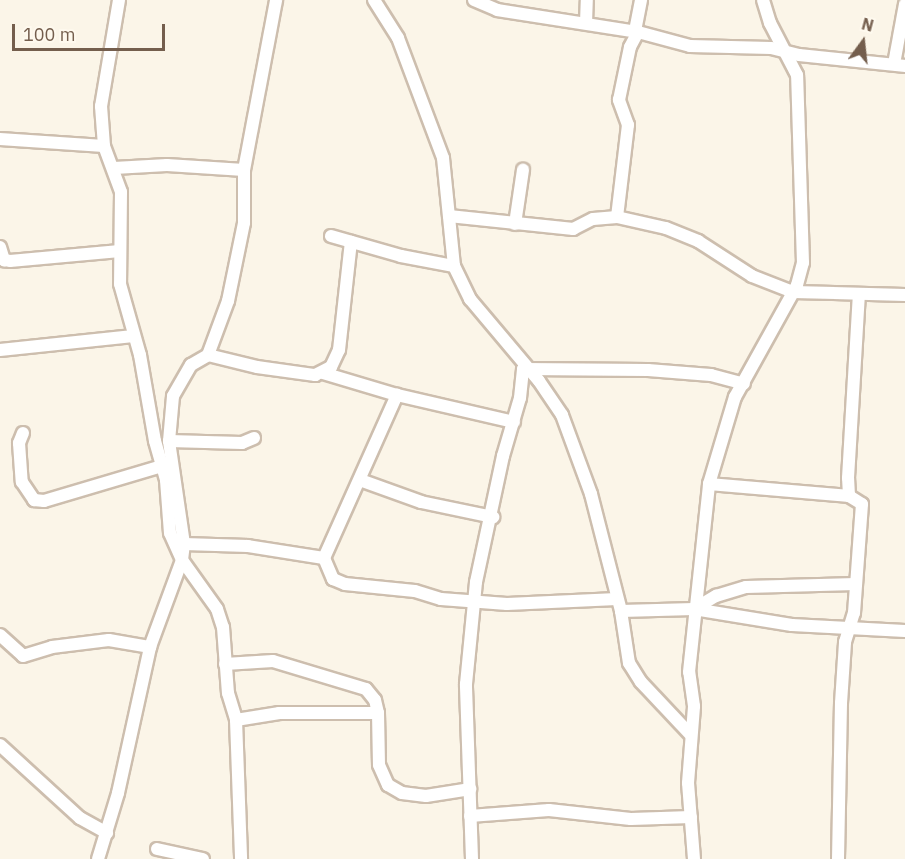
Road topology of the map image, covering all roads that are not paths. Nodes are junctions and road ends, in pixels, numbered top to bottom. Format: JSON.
{"nodes":[{"id":1,"x":120,"y":0,"type":"edge"},
{"id":2,"x":276,"y":0,"type":"edge"},
{"id":3,"x":374,"y":0,"type":"edge"},
{"id":4,"x":474,"y":0,"type":"edge"},
{"id":5,"x":587,"y":0,"type":"edge"},
{"id":6,"x":641,"y":0,"type":"edge"},
{"id":7,"x":763,"y":0,"type":"edge"},
{"id":8,"x":905,"y":4,"type":"edge"},
{"id":9,"x":586,"y":23,"type":"junction"},
{"id":10,"x":636,"y":32,"type":"junction"},
{"id":11,"x":785,"y":52,"type":"junction"},
{"id":12,"x":899,"y":65,"type":"edge"},
{"id":13,"x":0,"y":139,"type":"edge"},
{"id":14,"x":104,"y":146,"type":"junction"},
{"id":15,"x":114,"y":168,"type":"junction"},
{"id":16,"x":244,"y":170,"type":"junction"},
{"id":17,"x":523,"y":170,"type":"dead end"},
{"id":18,"x":448,"y":216,"type":"junction"},
{"id":19,"x":617,"y":217,"type":"junction"},
{"id":20,"x":515,"y":224,"type":"junction"},
{"id":21,"x":331,"y":236,"type":"dead end"},
{"id":22,"x":351,"y":242,"type":"junction"},
{"id":23,"x":0,"y":247,"type":"edge"},
{"id":24,"x":120,"y":251,"type":"junction"},
{"id":25,"x":2,"y":264,"type":"edge"},
{"id":26,"x":454,"y":266,"type":"junction"},
{"id":27,"x":793,"y":291,"type":"junction"},
{"id":28,"x":859,"y":294,"type":"junction"},
{"id":29,"x":905,"y":295,"type":"edge"},
{"id":30,"x":133,"y":336,"type":"junction"},
{"id":31,"x":0,"y":350,"type":"edge"},
{"id":32,"x":208,"y":355,"type":"junction"},
{"id":33,"x":525,"y":367,"type":"junction"},
{"id":34,"x":323,"y":373,"type":"junction"},
{"id":35,"x":744,"y":384,"type":"junction"},
{"id":36,"x":397,"y":396,"type":"junction"},
{"id":37,"x":514,"y":422,"type":"junction"},
{"id":38,"x":23,"y":433,"type":"dead end"},
{"id":39,"x":254,"y":438,"type":"dead end"},
{"id":40,"x":170,"y":441,"type":"junction"},
{"id":41,"x":162,"y":466,"type":"junction"},
{"id":42,"x":360,"y":480,"type":"junction"},
{"id":43,"x":709,"y":484,"type":"junction"},
{"id":44,"x":849,"y":496,"type":"junction"},
{"id":45,"x":493,"y":517,"type":"junction"},
{"id":46,"x":184,"y":544,"type":"junction"},
{"id":47,"x":324,"y":558,"type":"junction"},
{"id":48,"x":182,"y":560,"type":"junction"},
{"id":49,"x":856,"y":584,"type":"junction"},
{"id":50,"x":475,"y":601,"type":"junction"},
{"id":51,"x":619,"y":605,"type":"junction"},
{"id":52,"x":694,"y":609,"type":"junction"},
{"id":53,"x":850,"y":626,"type":"junction"},
{"id":54,"x":905,"y":631,"type":"edge"},
{"id":55,"x":0,"y":635,"type":"edge"},
{"id":56,"x":150,"y":647,"type":"junction"},
{"id":57,"x":225,"y":664,"type":"junction"},
{"id":58,"x":378,"y":714,"type":"junction"},
{"id":59,"x":236,"y":720,"type":"junction"},
{"id":60,"x":690,"y":734,"type":"junction"},
{"id":61,"x":0,"y":746,"type":"edge"},
{"id":62,"x":470,"y":789,"type":"junction"},
{"id":63,"x":470,"y":816,"type":"junction"},
{"id":64,"x":691,"y":817,"type":"junction"},
{"id":65,"x":107,"y":833,"type":"junction"},
{"id":66,"x":158,"y":849,"type":"dead end"},
{"id":67,"x":98,"y":859,"type":"edge"},
{"id":68,"x":202,"y":859,"type":"edge"},
{"id":69,"x":241,"y":859,"type":"edge"},
{"id":70,"x":472,"y":859,"type":"edge"},
{"id":71,"x":694,"y":859,"type":"edge"},
{"id":72,"x":838,"y":859,"type":"edge"}],
"edges":[{"from":1,"to":14,"type":"street"},
{"from":2,"to":16,"type":"street"},
{"from":3,"to":18,"type":"street"},
{"from":4,"to":9,"type":"street"},
{"from":5,"to":9,"type":"street"},
{"from":6,"to":10,"type":"street"},
{"from":7,"to":11,"type":"street"},
{"from":8,"to":12,"type":"street"},
{"from":9,"to":10,"type":"street"},
{"from":10,"to":11,"type":"street"},
{"from":10,"to":19,"type":"street"},
{"from":11,"to":12,"type":"street"},
{"from":11,"to":27,"type":"street"},
{"from":13,"to":14,"type":"street"},
{"from":14,"to":15,"type":"street"},
{"from":15,"to":16,"type":"street"},
{"from":15,"to":24,"type":"street"},
{"from":16,"to":32,"type":"street"},
{"from":17,"to":20,"type":"street"},
{"from":18,"to":20,"type":"street"},
{"from":18,"to":26,"type":"street"},
{"from":19,"to":20,"type":"street"},
{"from":19,"to":27,"type":"street"},
{"from":21,"to":22,"type":"street"},
{"from":22,"to":26,"type":"street"},
{"from":22,"to":34,"type":"street"},
{"from":23,"to":25,"type":"street"},
{"from":24,"to":25,"type":"street"},
{"from":24,"to":30,"type":"street"},
{"from":26,"to":33,"type":"street"},
{"from":27,"to":28,"type":"street"},
{"from":27,"to":35,"type":"street"},
{"from":28,"to":29,"type":"street"},
{"from":28,"to":44,"type":"street"},
{"from":30,"to":31,"type":"street"},
{"from":30,"to":41,"type":"street"},
{"from":32,"to":34,"type":"street"},
{"from":32,"to":40,"type":"street"},
{"from":33,"to":35,"type":"street"},
{"from":33,"to":37,"type":"street"},
{"from":33,"to":51,"type":"street"},
{"from":34,"to":36,"type":"street"},
{"from":35,"to":43,"type":"street"},
{"from":36,"to":37,"type":"street"},
{"from":36,"to":42,"type":"street"},
{"from":37,"to":45,"type":"street"},
{"from":38,"to":41,"type":"street"},
{"from":39,"to":40,"type":"street"},
{"from":40,"to":46,"type":"street"},
{"from":41,"to":48,"type":"street"},
{"from":42,"to":45,"type":"street"},
{"from":42,"to":47,"type":"street"},
{"from":43,"to":44,"type":"street"},
{"from":43,"to":52,"type":"street"},
{"from":44,"to":49,"type":"street"},
{"from":45,"to":50,"type":"street"},
{"from":46,"to":47,"type":"street"},
{"from":46,"to":48,"type":"street"},
{"from":47,"to":50,"type":"street"},
{"from":48,"to":56,"type":"street"},
{"from":48,"to":57,"type":"street"},
{"from":49,"to":52,"type":"street"},
{"from":49,"to":53,"type":"street"},
{"from":50,"to":51,"type":"street"},
{"from":50,"to":62,"type":"street"},
{"from":51,"to":52,"type":"street"},
{"from":51,"to":60,"type":"street"},
{"from":52,"to":53,"type":"street"},
{"from":52,"to":60,"type":"street"},
{"from":53,"to":54,"type":"street"},
{"from":53,"to":72,"type":"street"},
{"from":55,"to":56,"type":"street"},
{"from":56,"to":65,"type":"street"},
{"from":57,"to":58,"type":"street"},
{"from":57,"to":59,"type":"street"},
{"from":58,"to":59,"type":"street"},
{"from":58,"to":62,"type":"street"},
{"from":59,"to":69,"type":"street"},
{"from":60,"to":64,"type":"street"},
{"from":61,"to":65,"type":"street"},
{"from":62,"to":63,"type":"street"},
{"from":63,"to":64,"type":"street"},
{"from":63,"to":70,"type":"street"},
{"from":64,"to":71,"type":"street"},
{"from":65,"to":67,"type":"street"},
{"from":66,"to":68,"type":"street"}]}
